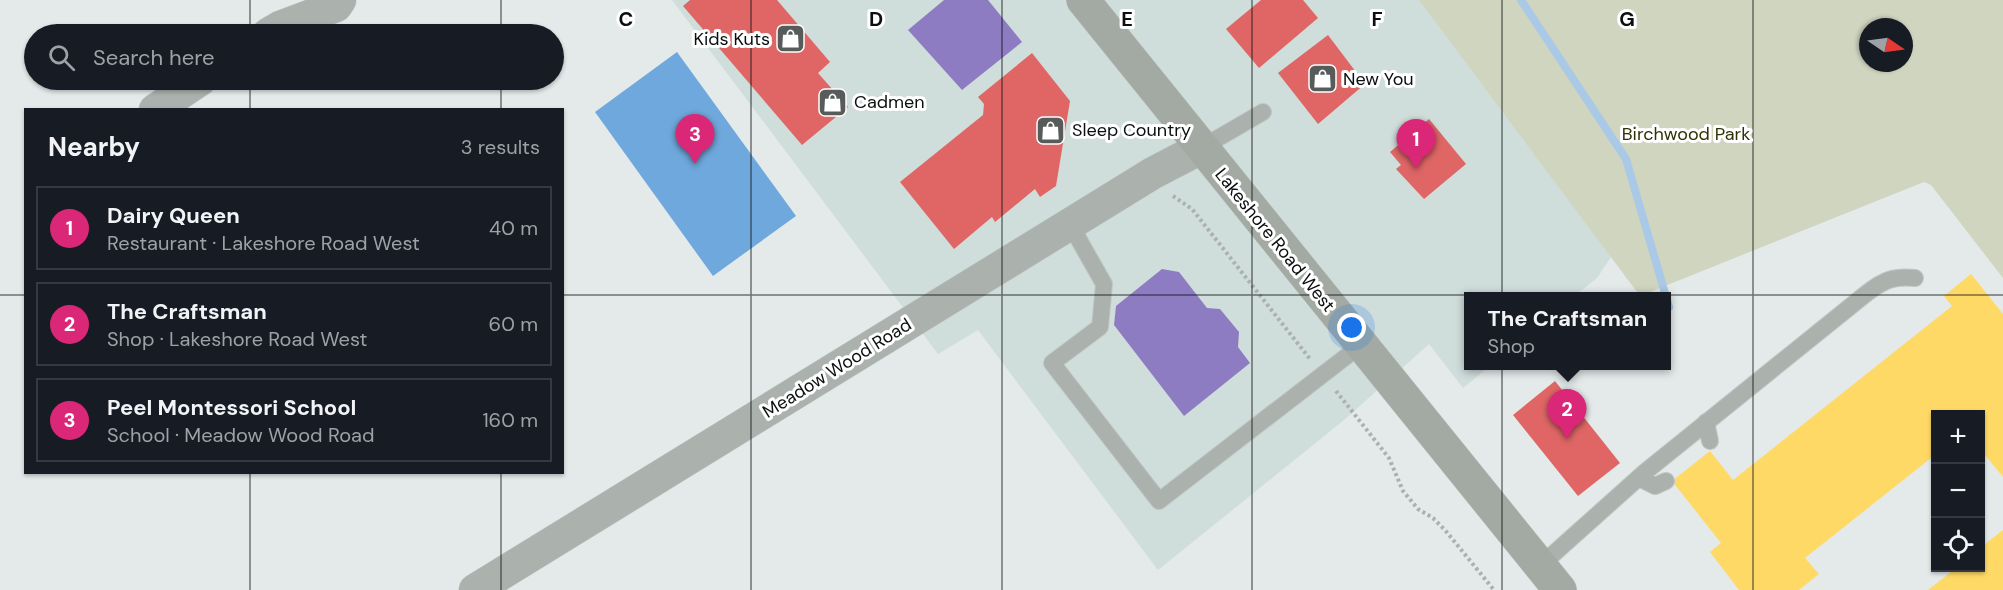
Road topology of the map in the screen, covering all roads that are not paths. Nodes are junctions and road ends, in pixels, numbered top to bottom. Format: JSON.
{"nodes":[{"id":1,"x":340,"y":0,"type":"edge"},
{"id":2,"x":1083,"y":0,"type":"edge"},
{"id":3,"x":288,"y":24,"type":"edge"},
{"id":4,"x":185,"y":90,"type":"edge"},
{"id":5,"x":158,"y":108,"type":"edge"},
{"id":6,"x":1263,"y":112,"type":"dead end"},
{"id":7,"x":1201,"y":148,"type":"junction"},
{"id":8,"x":1070,"y":224,"type":"junction"},
{"id":9,"x":1914,"y":279,"type":"dead end"},
{"id":10,"x":1360,"y":345,"type":"junction"},
{"id":11,"x":1706,"y":422,"type":"junction"},
{"id":12,"x":1710,"y":441,"type":"dead end"},
{"id":13,"x":1639,"y":478,"type":"junction"},
{"id":14,"x":1665,"y":481,"type":"dead end"},
{"id":15,"x":1550,"y":578,"type":"edge"},
{"id":16,"x":475,"y":590,"type":"edge"}],
"edges":[{"from":1,"to":3,"type":"street"},
{"from":2,"to":7,"type":"main road","name":"Lakeshore Road West"},
{"from":4,"to":5,"type":"street"},
{"from":6,"to":7,"type":"lane"},
{"from":7,"to":8,"type":"street","name":"Meadow Wood Road"},
{"from":7,"to":10,"type":"main road","name":"Lakeshore Road West"},
{"from":8,"to":10,"type":"lane"},
{"from":8,"to":16,"type":"street","name":"Meadow Wood Road"},
{"from":9,"to":11,"type":"lane"},
{"from":10,"to":15,"type":"main road","name":"Lakeshore Road West"},
{"from":11,"to":12,"type":"lane"},
{"from":11,"to":13,"type":"lane"},
{"from":13,"to":14,"type":"lane"},
{"from":13,"to":15,"type":"lane"}]}
